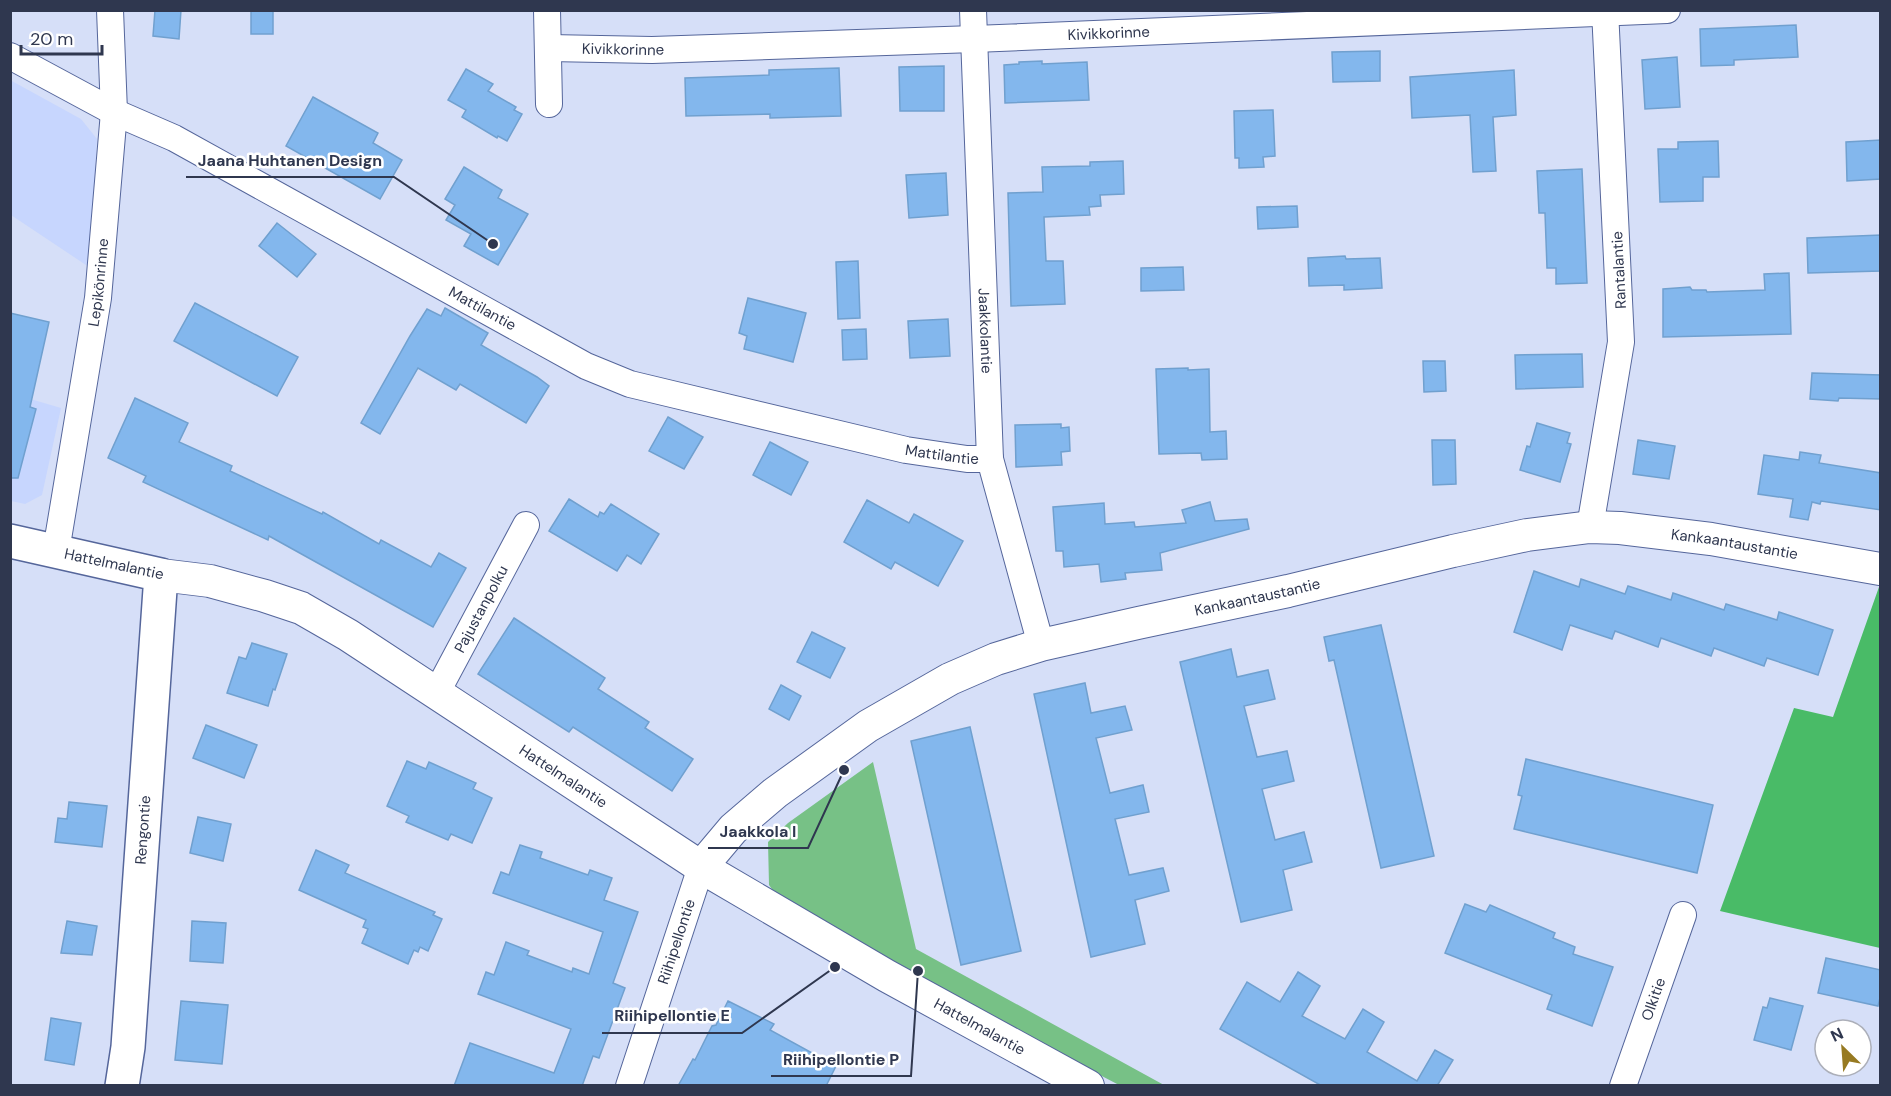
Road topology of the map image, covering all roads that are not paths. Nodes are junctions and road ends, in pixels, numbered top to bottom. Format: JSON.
{"nodes":[{"id":1,"x":110,"y":10,"type":"edge"},
{"id":2,"x":547,"y":10,"type":"edge"},
{"id":3,"x":973,"y":10,"type":"edge"},
{"id":4,"x":1667,"y":10,"type":"edge"},
{"id":5,"x":1605,"y":12,"type":"edge"},
{"id":6,"x":974,"y":39,"type":"junction"},
{"id":7,"x":549,"y":48,"type":"junction"},
{"id":8,"x":10,"y":56,"type":"edge"},
{"id":9,"x":549,"y":104,"type":"dead end"},
{"id":10,"x":114,"y":112,"type":"junction"},
{"id":11,"x":990,"y":459,"type":"junction"},
{"id":12,"x":526,"y":525,"type":"dead end"},
{"id":13,"x":1590,"y":527,"type":"junction"},
{"id":14,"x":10,"y":541,"type":"edge"},
{"id":15,"x":56,"y":551,"type":"junction"},
{"id":16,"x":1881,"y":569,"type":"edge"},
{"id":17,"x":161,"y":575,"type":"junction"},
{"id":18,"x":1041,"y":645,"type":"junction"},
{"id":19,"x":436,"y":692,"type":"junction"},
{"id":20,"x":701,"y":867,"type":"junction"},
{"id":21,"x":1683,"y":915,"type":"dead end"},
{"id":22,"x":122,"y":1086,"type":"edge"},
{"id":23,"x":629,"y":1086,"type":"edge"},
{"id":24,"x":1088,"y":1086,"type":"edge"},
{"id":25,"x":1623,"y":1086,"type":"edge"}],
"edges":[{"from":1,"to":10,"type":"street","name":"Lepikönrinne"},
{"from":2,"to":7,"type":"street"},
{"from":3,"to":6,"type":"street","name":"Jaakkolantie"},
{"from":4,"to":5,"type":"street","name":"Kivikkorinne"},
{"from":5,"to":6,"type":"street","name":"Kivikkorinne"},
{"from":5,"to":13,"type":"street","name":"Rantalantie"},
{"from":6,"to":7,"type":"street","name":"Kivikkorinne"},
{"from":6,"to":11,"type":"street","name":"Jaakkolantie"},
{"from":7,"to":9,"type":"street"},
{"from":8,"to":10,"type":"street","name":"Mattilantie"},
{"from":10,"to":11,"type":"street","name":"Mattilantie"},
{"from":10,"to":15,"type":"street","name":"Lepikönrinne"},
{"from":11,"to":18,"type":"street","name":"Jaakkolantie"},
{"from":12,"to":19,"type":"street","name":"Pajustanpolku"},
{"from":13,"to":16,"type":"street","name":"Kankaantaustantie"},
{"from":13,"to":18,"type":"street","name":"Kankaantaustantie"},
{"from":14,"to":15,"type":"main road","name":"Hattelmalantie"},
{"from":15,"to":17,"type":"main road","name":"Hattelmalantie"},
{"from":17,"to":19,"type":"street","name":"Hattelmalantie"},
{"from":17,"to":22,"type":"main road","name":"Rengontie"},
{"from":18,"to":20,"type":"street","name":"Kankaantaustantie"},
{"from":19,"to":20,"type":"street","name":"Hattelmalantie"},
{"from":20,"to":23,"type":"street","name":"Riihipellontie"},
{"from":20,"to":24,"type":"street","name":"Hattelmalantie"},
{"from":21,"to":25,"type":"street","name":"Olkitie"}]}
